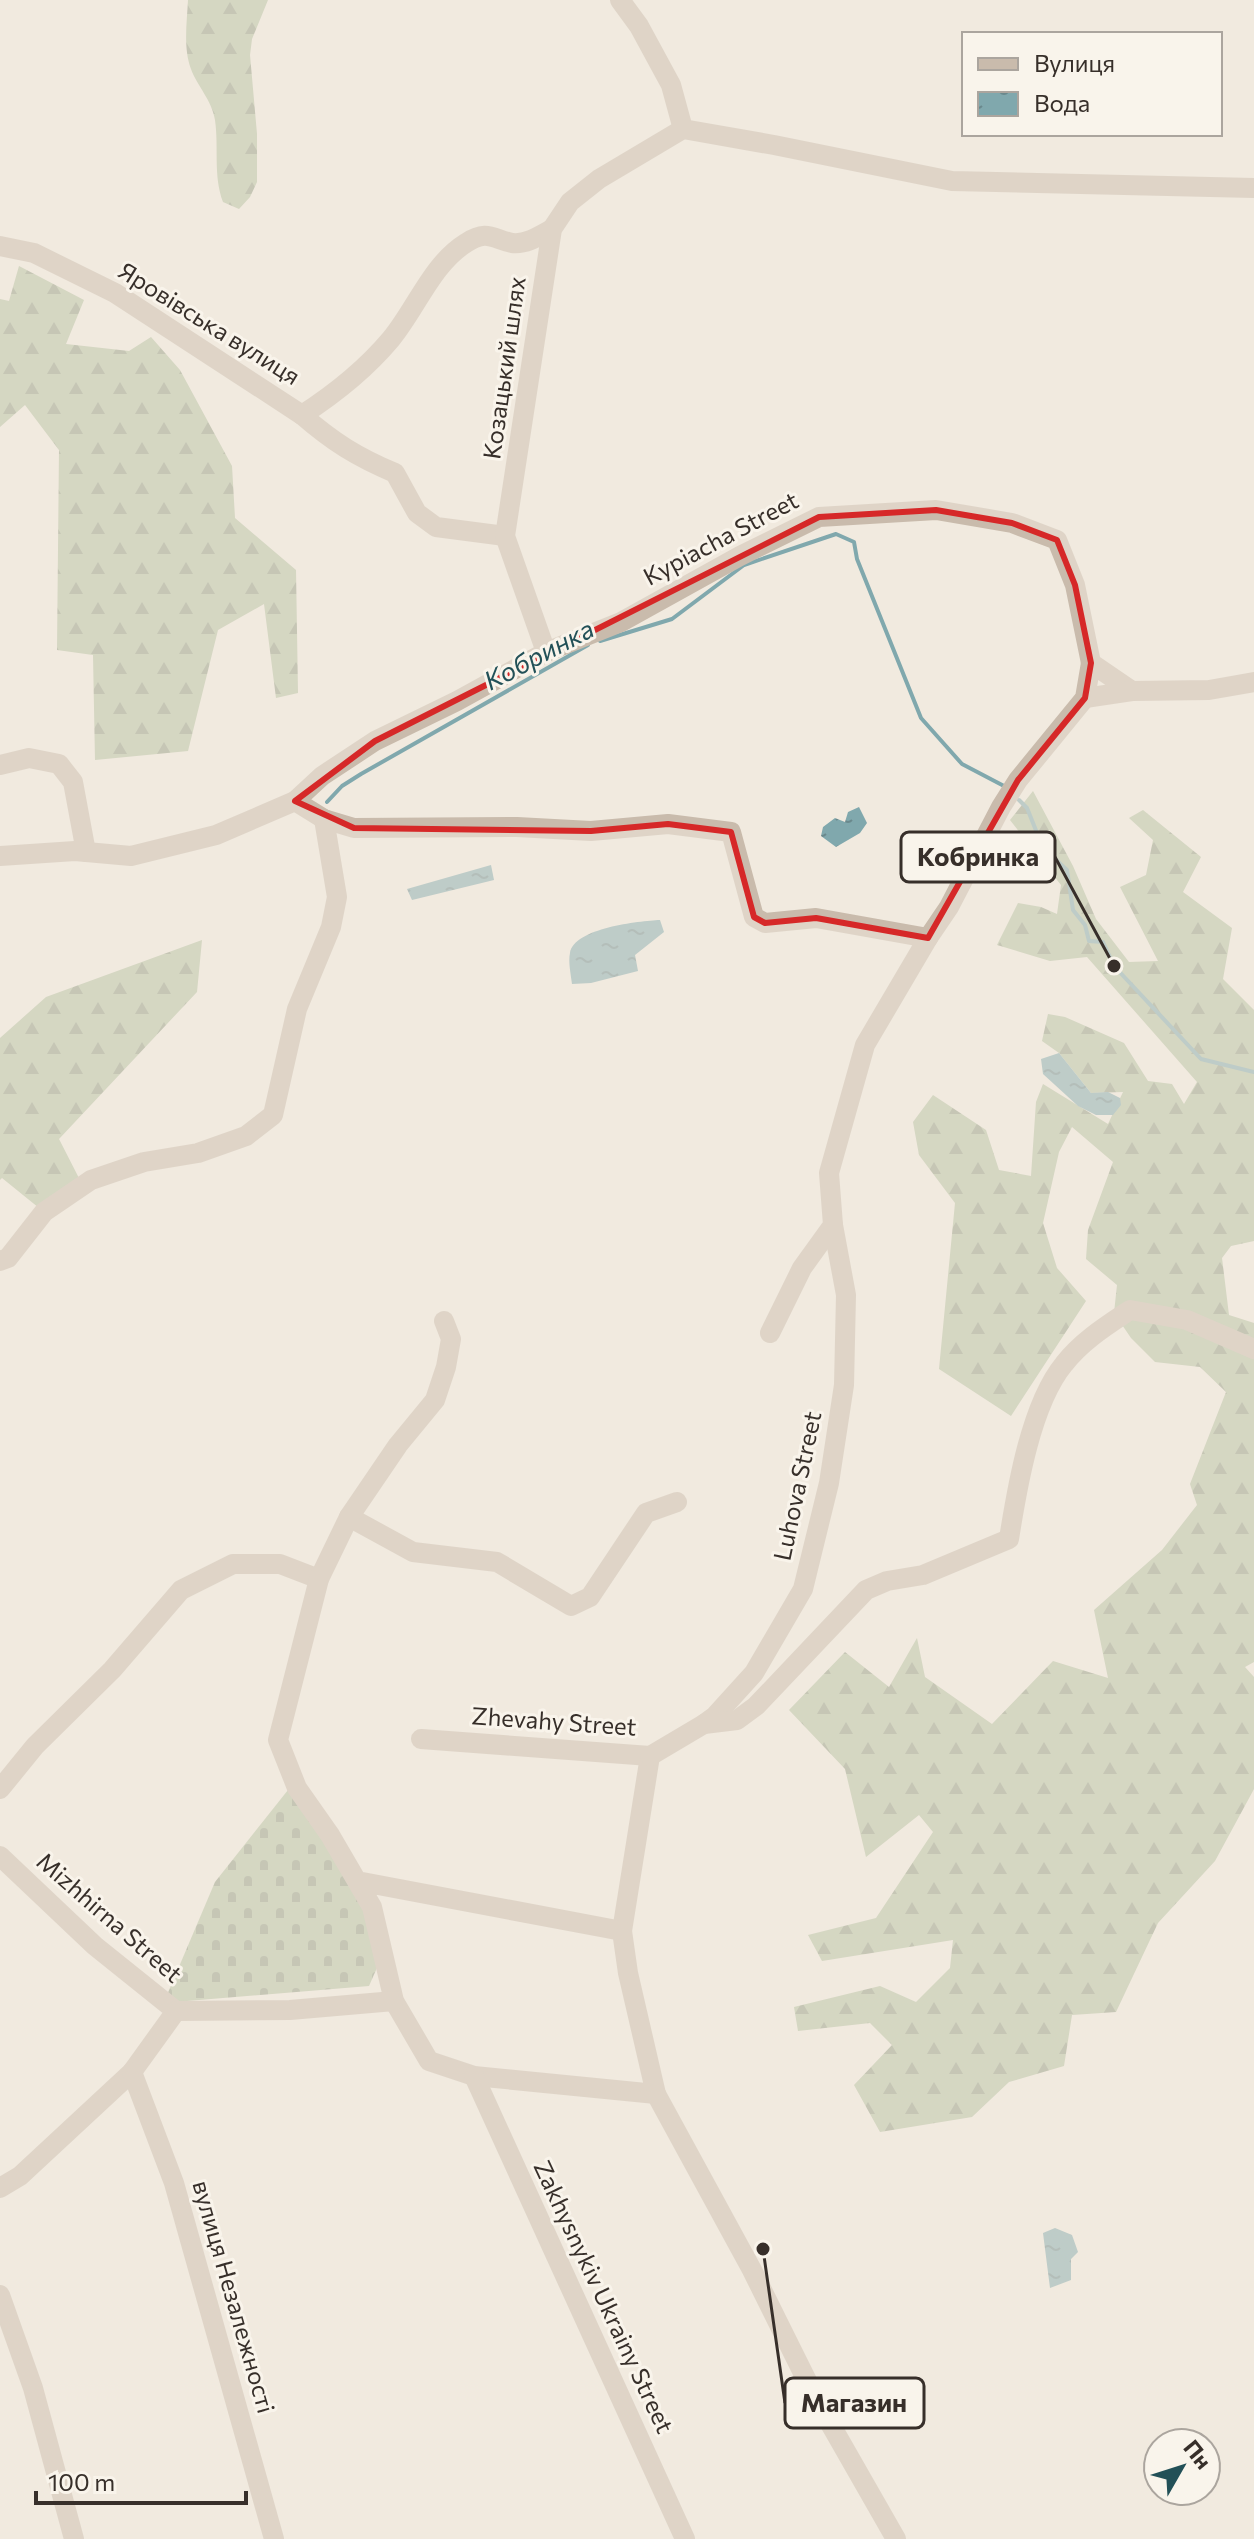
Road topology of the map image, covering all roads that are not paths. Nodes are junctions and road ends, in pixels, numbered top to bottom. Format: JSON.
{"nodes":[{"id":1,"x":620,"y":0,"type":"edge"},
{"id":2,"x":683,"y":129,"type":"junction"},
{"id":3,"x":1254,"y":188,"type":"edge"},
{"id":4,"x":552,"y":229,"type":"junction"},
{"id":5,"x":0,"y":246,"type":"edge"},
{"id":6,"x":302,"y":415,"type":"junction"},
{"id":7,"x":505,"y":536,"type":"junction"},
{"id":8,"x":546,"y":652,"type":"junction"},
{"id":9,"x":1091,"y":663,"type":"junction"},
{"id":10,"x":1254,"y":682,"type":"edge"},
{"id":11,"x":1132,"y":691,"type":"junction"},
{"id":12,"x":1085,"y":698,"type":"junction"},
{"id":13,"x":0,"y":765,"type":"edge"},
{"id":14,"x":295,"y":801,"type":"junction"},
{"id":15,"x":324,"y":819,"type":"junction"},
{"id":16,"x":86,"y":852,"type":"junction"},
{"id":17,"x":0,"y":856,"type":"edge"},
{"id":18,"x":928,"y":938,"type":"junction"},
{"id":19,"x":833,"y":1225,"type":"junction"},
{"id":20,"x":0,"y":1261,"type":"edge"},
{"id":21,"x":444,"y":1321,"type":"dead end"},
{"id":22,"x":770,"y":1333,"type":"dead end"},
{"id":23,"x":1254,"y":1349,"type":"edge"},
{"id":24,"x":677,"y":1502,"type":"dead end"},
{"id":25,"x":349,"y":1517,"type":"junction"},
{"id":26,"x":319,"y":1579,"type":"junction"},
{"id":27,"x":704,"y":1724,"type":"junction"},
{"id":28,"x":421,"y":1739,"type":"dead end"},
{"id":29,"x":650,"y":1756,"type":"junction"},
{"id":30,"x":0,"y":1789,"type":"edge"},
{"id":31,"x":0,"y":1856,"type":"edge"},
{"id":32,"x":357,"y":1881,"type":"junction"},
{"id":33,"x":622,"y":1931,"type":"junction"},
{"id":34,"x":394,"y":2001,"type":"junction"},
{"id":35,"x":176,"y":2011,"type":"junction"},
{"id":36,"x":132,"y":2072,"type":"junction"},
{"id":37,"x":474,"y":2076,"type":"junction"},
{"id":38,"x":656,"y":2094,"type":"junction"},
{"id":39,"x":0,"y":2188,"type":"edge"},
{"id":40,"x":0,"y":2295,"type":"edge"},
{"id":41,"x":74,"y":2539,"type":"edge"},
{"id":42,"x":274,"y":2539,"type":"edge"},
{"id":43,"x":685,"y":2539,"type":"edge"},
{"id":44,"x":896,"y":2539,"type":"edge"}],
"edges":[{"from":1,"to":2,"type":"street"},
{"from":2,"to":3,"type":"street"},
{"from":2,"to":4,"type":"street","name":"Козацький шлях"},
{"from":4,"to":6,"type":"street","name":"Яровівська вулиця"},
{"from":4,"to":7,"type":"street","name":"Козацький шлях"},
{"from":5,"to":6,"type":"street","name":"Яровівська вулиця"},
{"from":6,"to":7,"type":"street"},
{"from":7,"to":8,"type":"street","name":"Козацький шлях"},
{"from":8,"to":9,"type":"street","name":"Kypiacha Street"},
{"from":8,"to":14,"type":"street"},
{"from":9,"to":11,"type":"street"},
{"from":9,"to":12,"type":"street"},
{"from":10,"to":11,"type":"street"},
{"from":11,"to":12,"type":"street"},
{"from":12,"to":18,"type":"street","name":"Luhova Street"},
{"from":13,"to":16,"type":"street"},
{"from":14,"to":15,"type":"street"},
{"from":14,"to":16,"type":"street"},
{"from":15,"to":18,"type":"street"},
{"from":15,"to":20,"type":"street"},
{"from":16,"to":17,"type":"street"},
{"from":18,"to":19,"type":"street","name":"Luhova Street"},
{"from":19,"to":22,"type":"street"},
{"from":19,"to":27,"type":"street","name":"Luhova Street"},
{"from":21,"to":25,"type":"street"},
{"from":23,"to":27,"type":"street","name":"Luhova Street"},
{"from":24,"to":25,"type":"street"},
{"from":25,"to":26,"type":"street"},
{"from":26,"to":30,"type":"street"},
{"from":26,"to":32,"type":"street"},
{"from":27,"to":29,"type":"street","name":"Luhova Street"},
{"from":28,"to":29,"type":"street","name":"Zhevahy Street"},
{"from":29,"to":33,"type":"street","name":"Zhevahy Street"},
{"from":31,"to":35,"type":"street","name":"Mizhhirna Street"},
{"from":32,"to":33,"type":"street"},
{"from":32,"to":34,"type":"street"},
{"from":33,"to":38,"type":"street","name":"Zhevahy Street"},
{"from":34,"to":35,"type":"street"},
{"from":34,"to":37,"type":"street"},
{"from":35,"to":36,"type":"street","name":"Mizhhirna Street"},
{"from":36,"to":39,"type":"street","name":"Mizhhirna Street"},
{"from":36,"to":42,"type":"street","name":"вулиця Незалежності"},
{"from":37,"to":38,"type":"street"},
{"from":37,"to":43,"type":"street","name":"Zakhysnykiv Ukrainy Street"},
{"from":38,"to":44,"type":"street","name":"Zhevahy Street"},
{"from":40,"to":41,"type":"street"}]}
